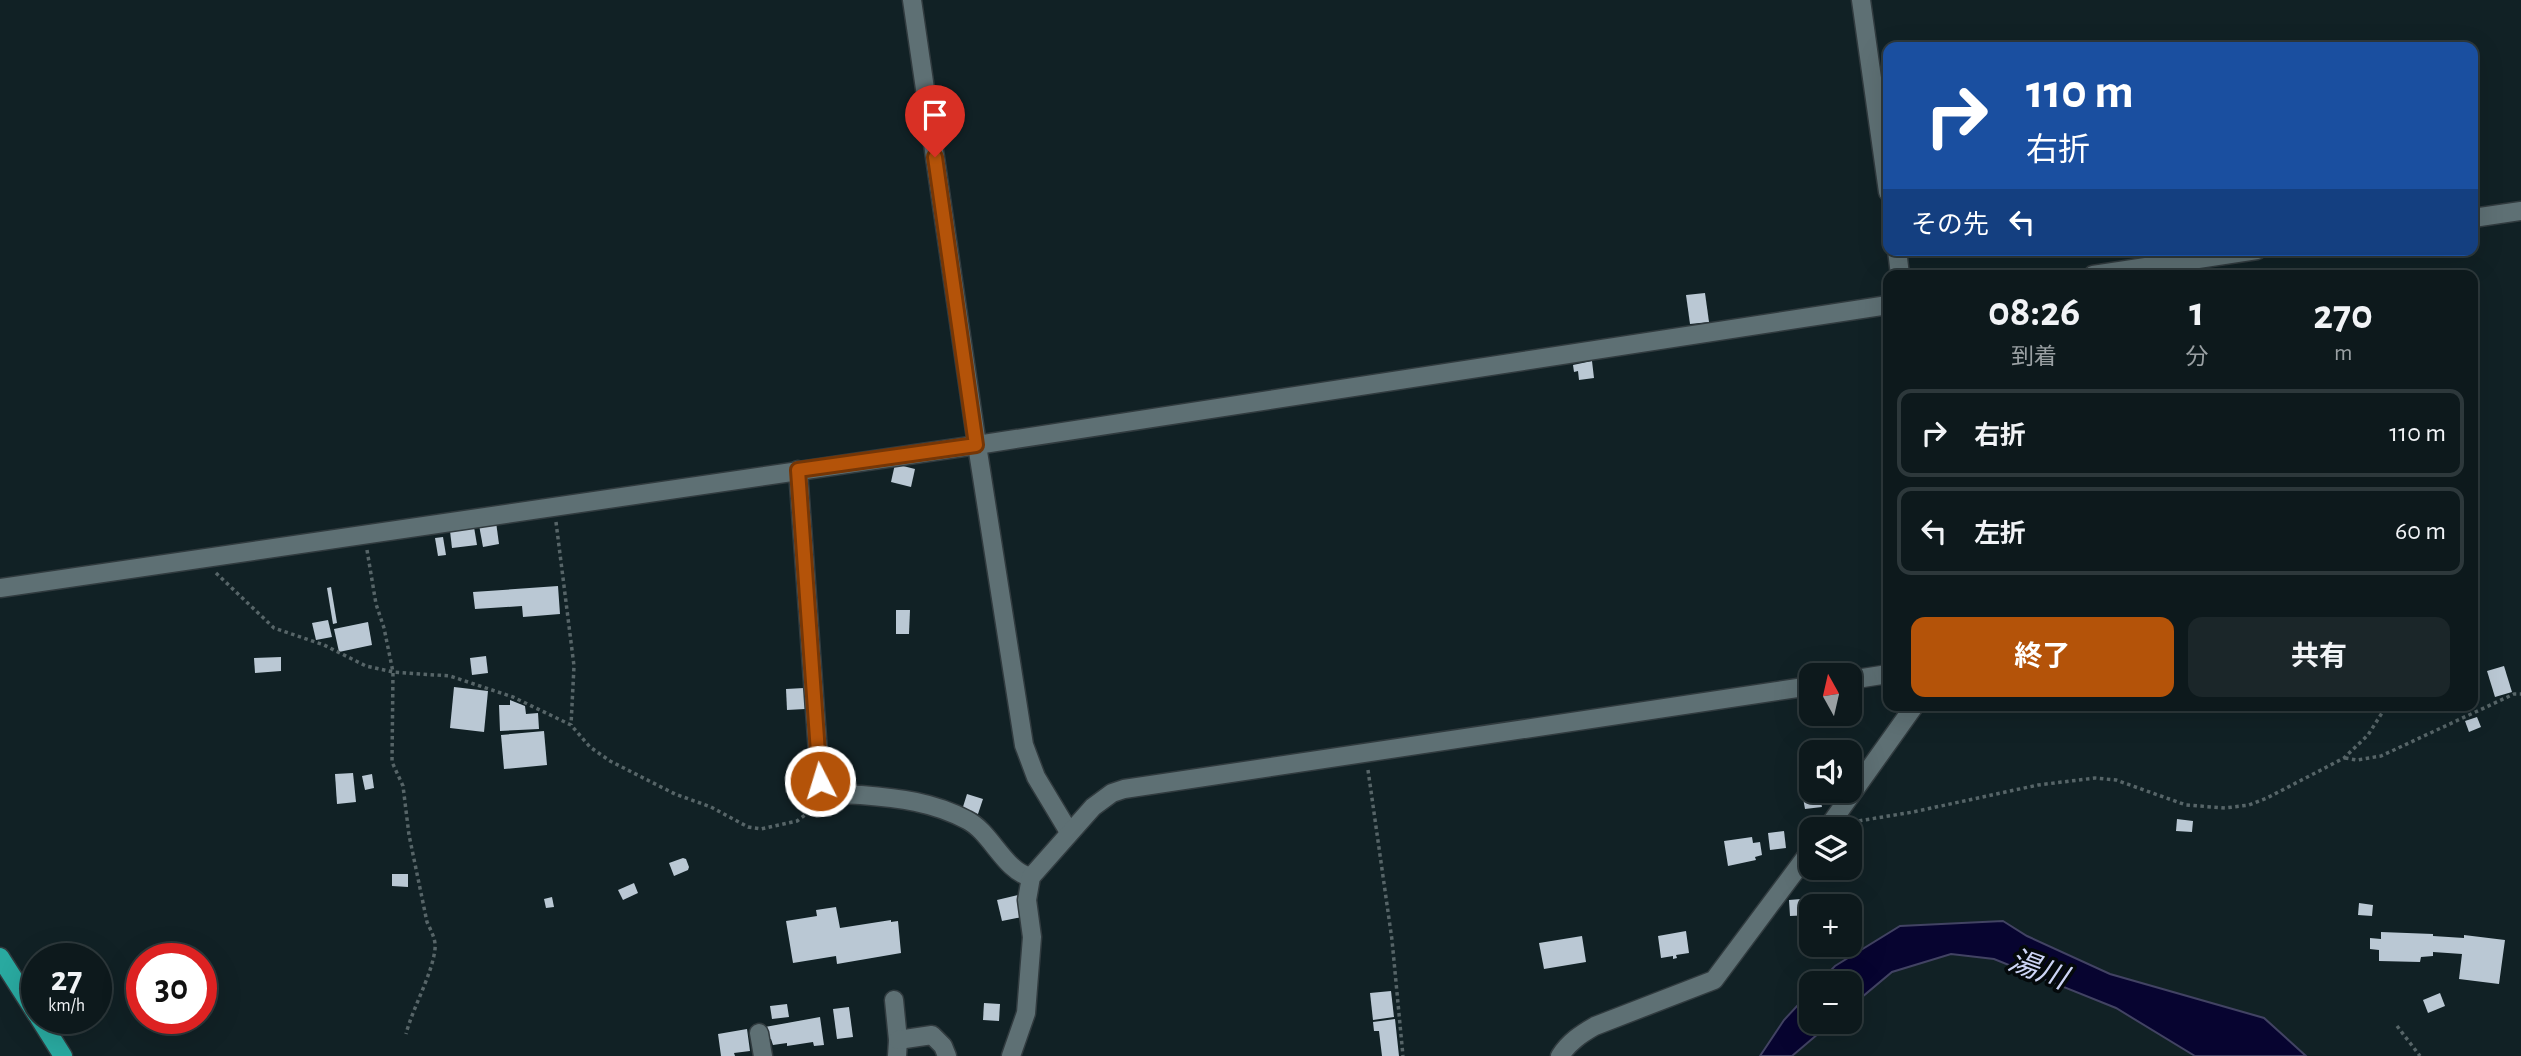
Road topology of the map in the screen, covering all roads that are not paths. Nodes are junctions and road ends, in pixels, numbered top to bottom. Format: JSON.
{"nodes":[{"id":1,"x":912,"y":0,"type":"edge"},
{"id":2,"x":1861,"y":0,"type":"edge"},
{"id":3,"x":1883,"y":156,"type":"edge"},
{"id":4,"x":2521,"y":211,"type":"edge"},
{"id":5,"x":2478,"y":217,"type":"edge"},
{"id":6,"x":2218,"y":256,"type":"edge"},
{"id":7,"x":2126,"y":270,"type":"edge"},
{"id":8,"x":1883,"y":307,"type":"edge"},
{"id":9,"x":976,"y":445,"type":"junction"},
{"id":10,"x":798,"y":470,"type":"junction"},
{"id":11,"x":0,"y":588,"type":"edge"},
{"id":12,"x":1883,"y":675,"type":"edge"},
{"id":13,"x":1862,"y":678,"type":"edge"},
{"id":14,"x":1799,"y":687,"type":"edge"},
{"id":15,"x":1911,"y":711,"type":"edge"},
{"id":16,"x":1835,"y":817,"type":"edge"},
{"id":17,"x":1069,"y":832,"type":"junction"},
{"id":18,"x":1799,"y":866,"type":"edge"},
{"id":19,"x":1031,"y":877,"type":"junction"},
{"id":20,"x":0,"y":957,"type":"edge"},
{"id":21,"x":21,"y":990,"type":"edge"},
{"id":22,"x":894,"y":1000,"type":"dead end"},
{"id":23,"x":760,"y":1033,"type":"dead end"},
{"id":24,"x":49,"y":1034,"type":"edge"},
{"id":25,"x":897,"y":1048,"type":"edge"},
{"id":26,"x":63,"y":1056,"type":"edge"},
{"id":27,"x":763,"y":1056,"type":"edge"},
{"id":28,"x":947,"y":1056,"type":"edge"},
{"id":29,"x":1012,"y":1056,"type":"edge"},
{"id":30,"x":1560,"y":1056,"type":"edge"}],
"edges":[{"from":1,"to":9,"type":"street"},
{"from":2,"to":3,"type":"street"},
{"from":4,"to":5,"type":"street"},
{"from":6,"to":7,"type":"street"},
{"from":8,"to":9,"type":"street"},
{"from":9,"to":10,"type":"street"},
{"from":9,"to":17,"type":"street"},
{"from":10,"to":11,"type":"street"},
{"from":10,"to":19,"type":"street"},
{"from":12,"to":13,"type":"street"},
{"from":14,"to":17,"type":"street"},
{"from":15,"to":16,"type":"street"},
{"from":17,"to":19,"type":"street"},
{"from":18,"to":30,"type":"street"},
{"from":19,"to":29,"type":"street"},
{"from":20,"to":21,"type":"main road"},
{"from":22,"to":25,"type":"street"},
{"from":23,"to":27,"type":"street"},
{"from":24,"to":26,"type":"main road"},
{"from":25,"to":28,"type":"street"}]}
